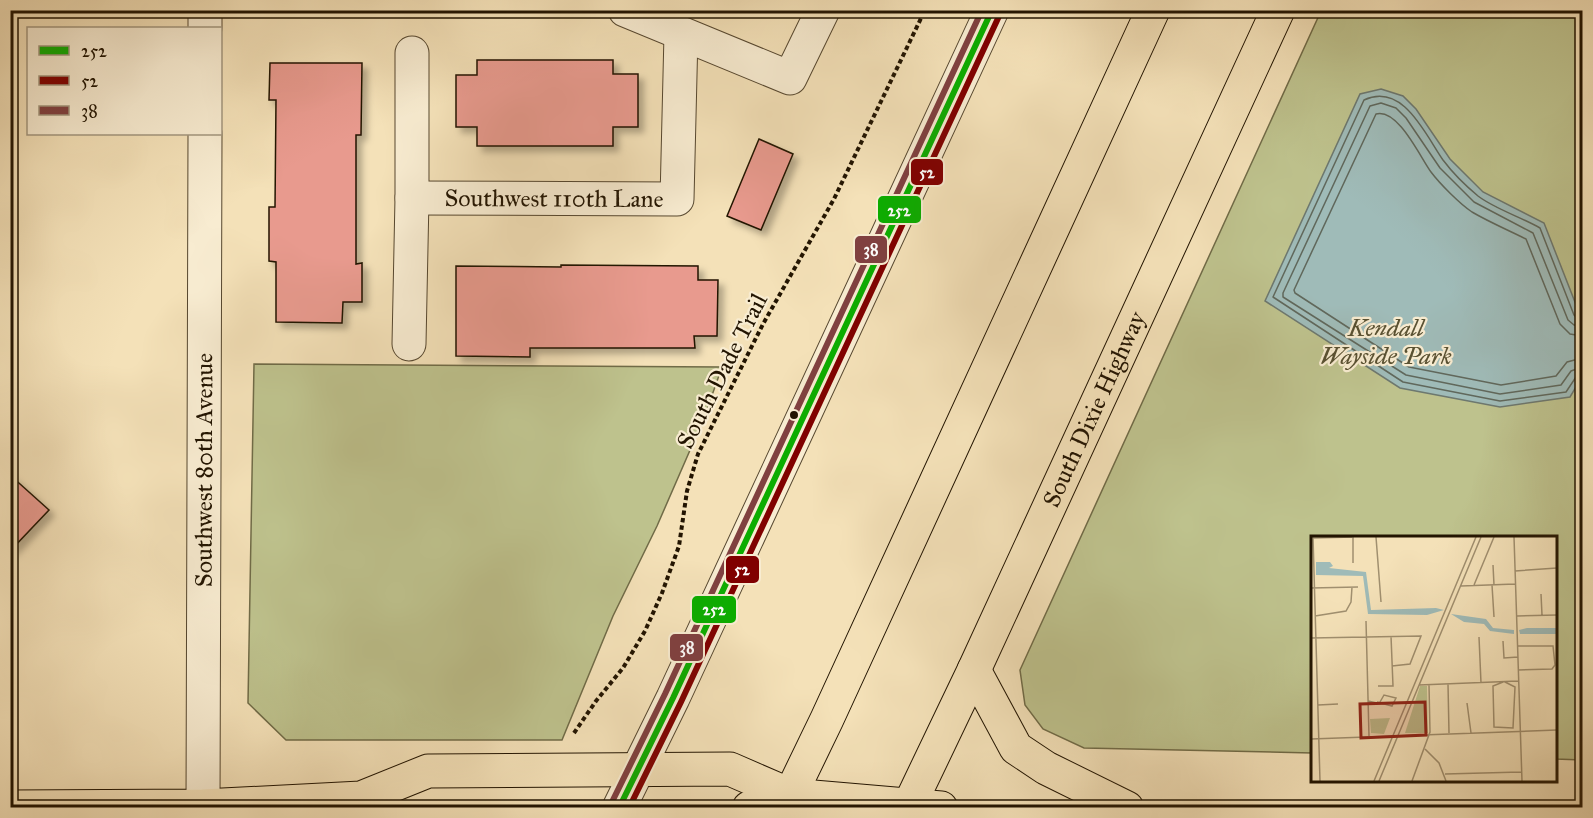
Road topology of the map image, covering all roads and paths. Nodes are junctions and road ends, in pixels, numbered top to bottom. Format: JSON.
{"nodes":[{"id":1,"x":206,"y":10,"type":"edge"},
{"id":2,"x":625,"y":10,"type":"edge"},
{"id":3,"x":823,"y":10,"type":"edge"},
{"id":4,"x":924,"y":10,"type":"edge"},
{"id":5,"x":992,"y":10,"type":"edge"},
{"id":6,"x":1153,"y":10,"type":"edge"},
{"id":7,"x":1278,"y":10,"type":"edge"},
{"id":8,"x":205,"y":27,"type":"edge"},
{"id":9,"x":681,"y":34,"type":"junction"},
{"id":10,"x":412,"y":53,"type":"dead end"},
{"id":11,"x":205,"y":135,"type":"edge"},
{"id":12,"x":412,"y":198,"type":"junction"},
{"id":13,"x":409,"y":344,"type":"dead end"},
{"id":14,"x":974,"y":670,"type":"junction"},
{"id":15,"x":572,"y":738,"type":"dead end"},
{"id":16,"x":636,"y":771,"type":"junction"},
{"id":17,"x":787,"y":801,"type":"edge"},
{"id":18,"x":374,"y":803,"type":"edge"},
{"id":19,"x":289,"y":805,"type":"edge"},
{"id":20,"x":203,"y":806,"type":"edge"},
{"id":21,"x":10,"y":807,"type":"edge"},
{"id":22,"x":142,"y":807,"type":"edge"},
{"id":23,"x":619,"y":807,"type":"edge"},
{"id":24,"x":748,"y":807,"type":"edge"},
{"id":25,"x":919,"y":807,"type":"edge"},
{"id":26,"x":1127,"y":807,"type":"edge"}],
"edges":[{"from":1,"to":8,"type":"street"},
{"from":2,"to":9,"type":"street"},
{"from":3,"to":9,"type":"street"},
{"from":4,"to":15,"type":"path","name":"South Dade Trail"},
{"from":5,"to":16,"type":"street"},
{"from":6,"to":17,"type":"main road"},
{"from":7,"to":14,"type":"main road","name":"South Dixie Highway"},
{"from":9,"to":12,"type":"street","name":"Southwest 110th Lane"},
{"from":10,"to":12,"type":"street","name":"Southwest 110th Lane"},
{"from":11,"to":20,"type":"street","name":"Southwest 80th Avenue"},
{"from":12,"to":13,"type":"street","name":"Southwest 110th Lane"},
{"from":14,"to":25,"type":"main road","name":"South Dixie Highway"},
{"from":14,"to":26,"type":"main road"},
{"from":16,"to":17,"type":"main road"},
{"from":16,"to":18,"type":"main road"},
{"from":16,"to":23,"type":"street"},
{"from":17,"to":24,"type":"main road"},
{"from":17,"to":25,"type":"main road"},
{"from":18,"to":19,"type":"main road"},
{"from":19,"to":20,"type":"main road"},
{"from":20,"to":22,"type":"main road"},
{"from":21,"to":22,"type":"main road"}]}
